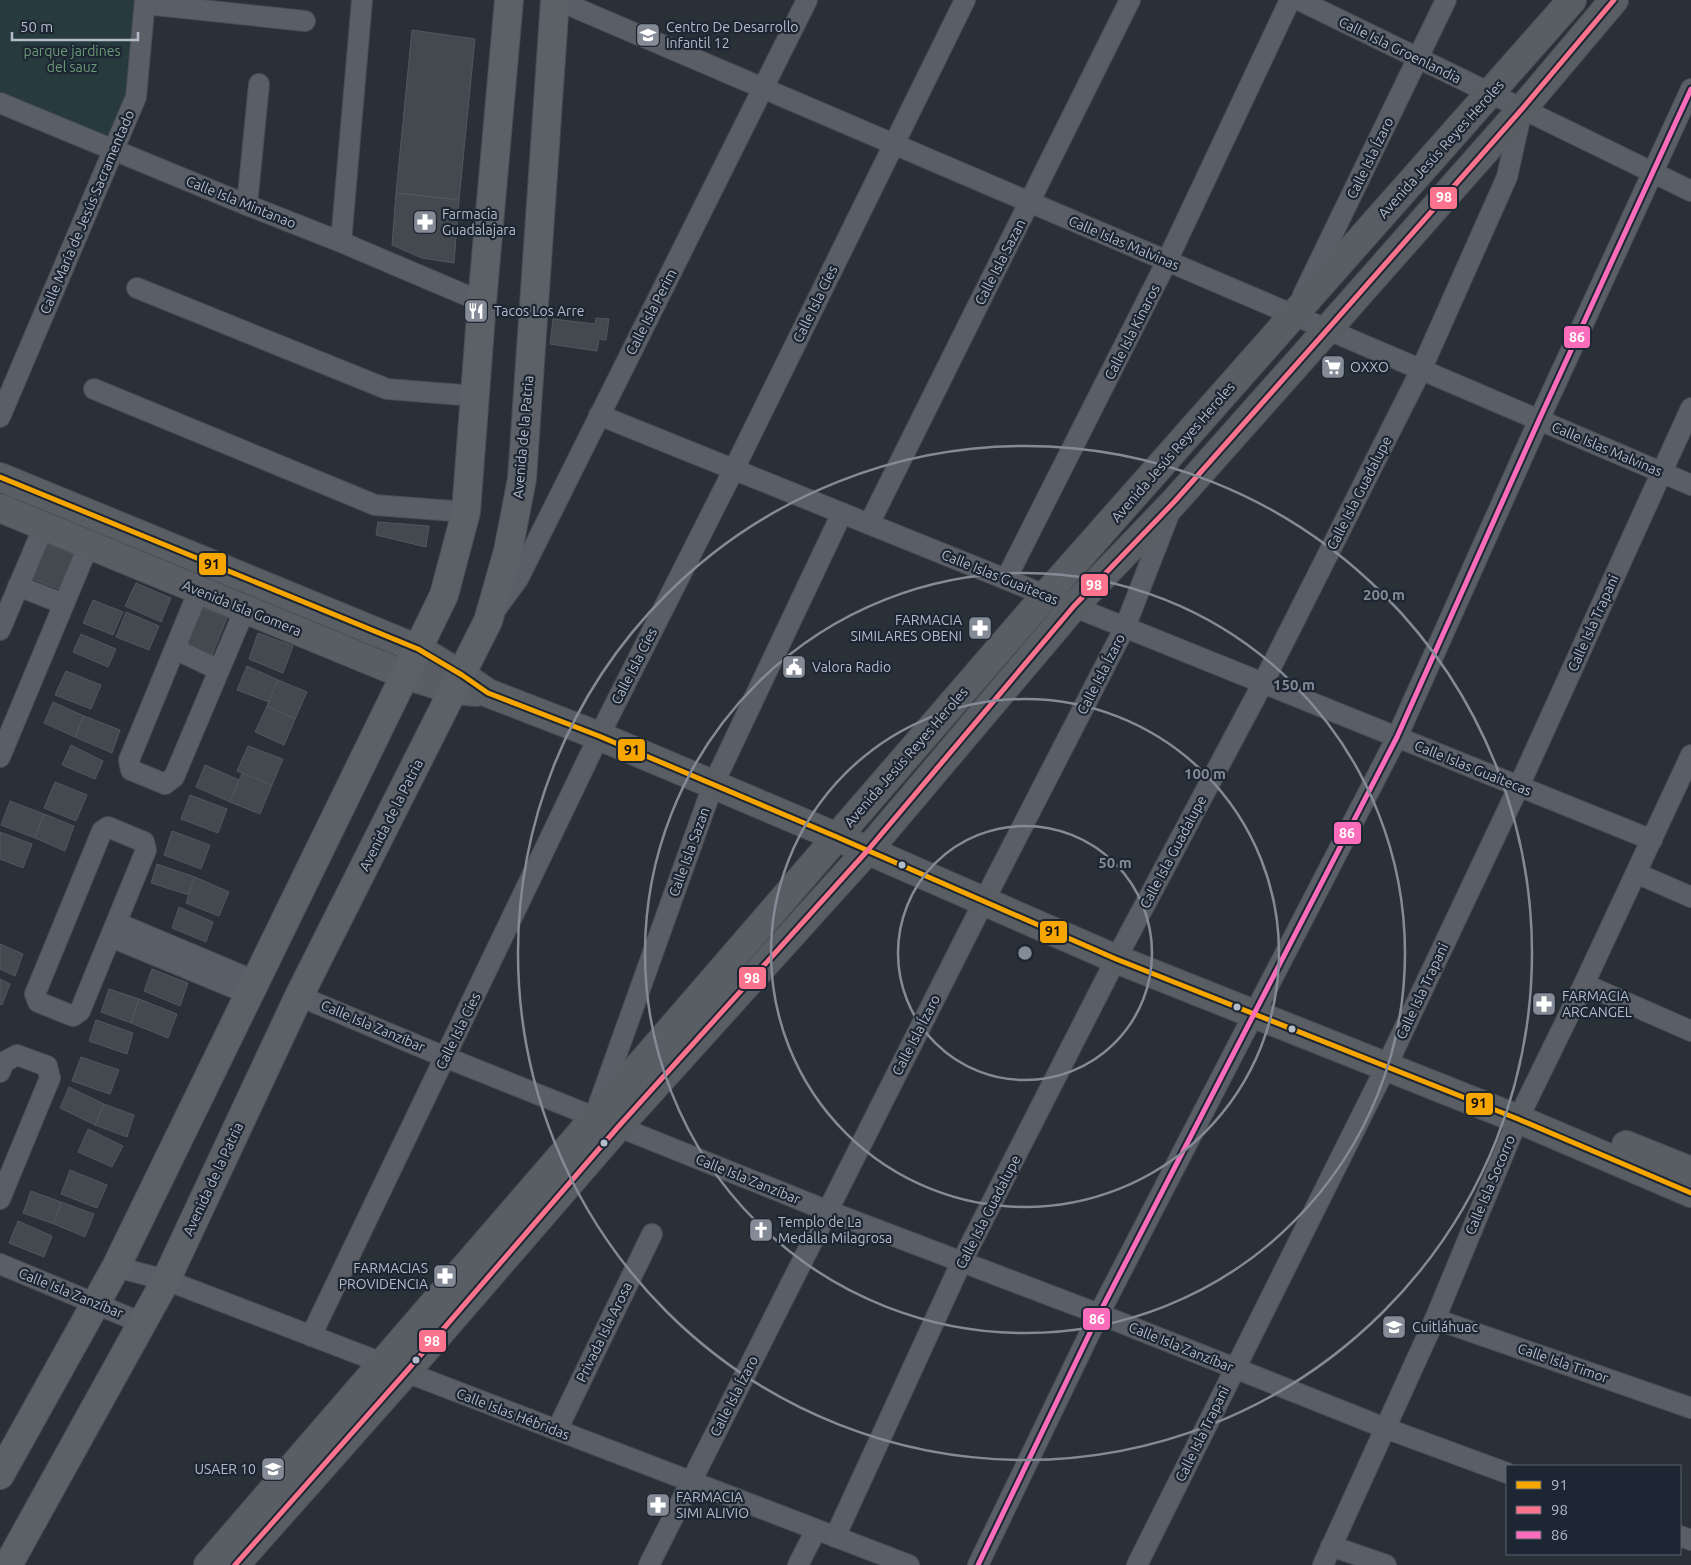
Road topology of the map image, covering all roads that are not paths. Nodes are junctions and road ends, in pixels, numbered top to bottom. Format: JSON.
{"nodes":[{"id":1,"x":362,"y":0,"type":"edge"},
{"id":2,"x":509,"y":0,"type":"edge"},
{"id":3,"x":556,"y":0,"type":"edge"},
{"id":4,"x":807,"y":0,"type":"edge"},
{"id":5,"x":965,"y":0,"type":"edge"},
{"id":6,"x":1130,"y":0,"type":"edge"},
{"id":7,"x":1290,"y":0,"type":"edge"},
{"id":8,"x":1299,"y":0,"type":"edge"},
{"id":9,"x":1446,"y":0,"type":"edge"},
{"id":10,"x":1572,"y":0,"type":"edge"},
{"id":11,"x":1614,"y":0,"type":"edge"},
{"id":12,"x":145,"y":2,"type":"edge"},
{"id":13,"x":305,"y":21,"type":"dead end"},
{"id":14,"x":1418,"y":58,"type":"junction"},
{"id":15,"x":259,"y":84,"type":"dead end"},
{"id":16,"x":764,"y":89,"type":"junction"},
{"id":17,"x":1691,"y":89,"type":"edge"},
{"id":18,"x":1490,"y":93,"type":"junction"},
{"id":19,"x":0,"y":103,"type":"edge"},
{"id":20,"x":1522,"y":109,"type":"junction"},
{"id":21,"x":894,"y":144,"type":"junction"},
{"id":22,"x":114,"y":150,"type":"junction"},
{"id":23,"x":1653,"y":172,"type":"junction"},
{"id":24,"x":1691,"y":191,"type":"edge"},
{"id":25,"x":1030,"y":203,"type":"junction"},
{"id":26,"x":247,"y":205,"type":"junction"},
{"id":27,"x":342,"y":242,"type":"junction"},
{"id":28,"x":1167,"y":261,"type":"junction"},
{"id":29,"x":137,"y":288,"type":"dead end"},
{"id":30,"x":482,"y":302,"type":"junction"},
{"id":31,"x":1293,"y":316,"type":"junction"},
{"id":32,"x":1327,"y":330,"type":"junction"},
{"id":33,"x":1421,"y":370,"type":"junction"},
{"id":34,"x":94,"y":389,"type":"dead end"},
{"id":35,"x":475,"y":396,"type":"junction"},
{"id":36,"x":1691,"y":408,"type":"edge"},
{"id":37,"x":599,"y":415,"type":"junction"},
{"id":38,"x":0,"y":417,"type":"edge"},
{"id":39,"x":1538,"y":420,"type":"junction"},
{"id":40,"x":734,"y":469,"type":"junction"},
{"id":41,"x":1662,"y":473,"type":"junction"},
{"id":42,"x":0,"y":477,"type":"edge"},
{"id":43,"x":1691,"y":485,"type":"edge"},
{"id":44,"x":1175,"y":501,"type":"junction"},
{"id":45,"x":0,"y":508,"type":"edge"},
{"id":46,"x":466,"y":512,"type":"junction"},
{"id":47,"x":842,"y":513,"type":"junction"},
{"id":48,"x":869,"y":524,"type":"junction"},
{"id":49,"x":44,"y":526,"type":"junction"},
{"id":50,"x":89,"y":544,"type":"junction"},
{"id":51,"x":1006,"y":579,"type":"junction"},
{"id":52,"x":18,"y":586,"type":"junction"},
{"id":53,"x":199,"y":590,"type":"junction"},
{"id":54,"x":1046,"y":595,"type":"junction"},
{"id":55,"x":64,"y":604,"type":"junction"},
{"id":56,"x":1074,"y":606,"type":"junction"},
{"id":57,"x":245,"y":609,"type":"junction"},
{"id":58,"x":488,"y":620,"type":"junction"},
{"id":59,"x":1125,"y":627,"type":"junction"},
{"id":60,"x":0,"y":630,"type":"edge"},
{"id":61,"x":175,"y":649,"type":"junction"},
{"id":62,"x":418,"y":649,"type":"junction"},
{"id":63,"x":219,"y":670,"type":"junction"},
{"id":64,"x":405,"y":675,"type":"junction"},
{"id":65,"x":458,"y":682,"type":"junction"},
{"id":66,"x":1263,"y":683,"type":"junction"},
{"id":67,"x":599,"y":736,"type":"junction"},
{"id":68,"x":1397,"y":737,"type":"junction"},
{"id":69,"x":0,"y":757,"type":"edge"},
{"id":70,"x":1689,"y":762,"type":"edge"},
{"id":71,"x":713,"y":785,"type":"junction"},
{"id":72,"x":1519,"y":786,"type":"junction"},
{"id":73,"x":837,"y":837,"type":"junction"},
{"id":74,"x":1652,"y":840,"type":"junction"},
{"id":75,"x":868,"y":850,"type":"junction"},
{"id":76,"x":1636,"y":874,"type":"junction"},
{"id":77,"x":1691,"y":897,"type":"edge"},
{"id":78,"x":984,"y":901,"type":"junction"},
{"id":79,"x":114,"y":930,"type":"junction"},
{"id":80,"x":1116,"y":959,"type":"junction"},
{"id":81,"x":1584,"y":984,"type":"junction"},
{"id":82,"x":252,"y":988,"type":"junction"},
{"id":83,"x":299,"y":996,"type":"junction"},
{"id":84,"x":1254,"y":1014,"type":"junction"},
{"id":85,"x":1691,"y":1031,"type":"edge"},
{"id":86,"x":445,"y":1057,"type":"junction"},
{"id":87,"x":1386,"y":1067,"type":"junction"},
{"id":88,"x":0,"y":1072,"type":"edge"},
{"id":89,"x":594,"y":1117,"type":"junction"},
{"id":90,"x":1518,"y":1119,"type":"junction"},
{"id":91,"x":618,"y":1127,"type":"junction"},
{"id":92,"x":1691,"y":1171,"type":"edge"},
{"id":93,"x":1691,"y":1193,"type":"edge"},
{"id":94,"x":0,"y":1199,"type":"edge"},
{"id":95,"x":828,"y":1211,"type":"junction"},
{"id":96,"x":652,"y":1234,"type":"dead end"},
{"id":97,"x":961,"y":1263,"type":"junction"},
{"id":98,"x":0,"y":1264,"type":"edge"},
{"id":99,"x":116,"y":1268,"type":"junction"},
{"id":100,"x":166,"y":1280,"type":"junction"},
{"id":101,"x":96,"y":1304,"type":"junction"},
{"id":102,"x":1099,"y":1314,"type":"junction"},
{"id":103,"x":1435,"y":1319,"type":"junction"},
{"id":104,"x":142,"y":1323,"type":"junction"},
{"id":105,"x":311,"y":1336,"type":"junction"},
{"id":106,"x":394,"y":1368,"type":"junction"},
{"id":107,"x":1235,"y":1368,"type":"junction"},
{"id":108,"x":1691,"y":1408,"type":"edge"},
{"id":109,"x":1385,"y":1428,"type":"junction"},
{"id":110,"x":557,"y":1430,"type":"junction"},
{"id":111,"x":1506,"y":1473,"type":"edge"},
{"id":112,"x":0,"y":1475,"type":"edge"},
{"id":113,"x":691,"y":1482,"type":"junction"},
{"id":114,"x":826,"y":1533,"type":"junction"},
{"id":115,"x":1331,"y":1546,"type":"junction"},
{"id":116,"x":8,"y":1565,"type":"edge"},
{"id":117,"x":208,"y":1565,"type":"edge"},
{"id":118,"x":235,"y":1565,"type":"edge"},
{"id":119,"x":649,"y":1565,"type":"edge"},
{"id":120,"x":798,"y":1565,"type":"edge"},
{"id":121,"x":909,"y":1565,"type":"edge"},
{"id":122,"x":978,"y":1565,"type":"edge"},
{"id":123,"x":1137,"y":1565,"type":"edge"},
{"id":124,"x":1323,"y":1565,"type":"edge"},
{"id":125,"x":1386,"y":1565,"type":"edge"}],
"edges":[{"from":1,"to":27,"type":"street"},
{"from":2,"to":30,"type":"main road"},
{"from":3,"to":16,"type":"street","name":"Calle Islas Malvinas"},
{"from":3,"to":58,"type":"main road","name":"Avenida de la Patria"},
{"from":4,"to":16,"type":"street","name":"Calle Isla Perim"},
{"from":5,"to":21,"type":"street","name":"Calle Isla Cíes"},
{"from":6,"to":25,"type":"street","name":"Calle Isla Sazan"},
{"from":7,"to":28,"type":"street","name":"Calle Isla Kinaros"},
{"from":8,"to":14,"type":"street","name":"Calle Isla Groenlandia"},
{"from":9,"to":14,"type":"street","name":"Calle Isla Ízaro"},
{"from":10,"to":18,"type":"street","name":"Avenida Jesús Reyes Heroles"},
{"from":11,"to":20,"type":"street","name":"Avenida Jesús Reyes Heroles"},
{"from":12,"to":13,"type":"street"},
{"from":12,"to":22,"type":"street","name":"Calle María de Jesús Sacramentado"},
{"from":14,"to":18,"type":"street","name":"Calle Isla Groenlandia"},
{"from":14,"to":31,"type":"street","name":"Calle Isla Ízaro"},
{"from":15,"to":26,"type":"street"},
{"from":16,"to":21,"type":"street","name":"Calle Islas Malvinas"},
{"from":16,"to":37,"type":"street","name":"Calle Isla Perim"},
{"from":17,"to":23,"type":"street"},
{"from":18,"to":20,"type":"street","name":"Calle Isla Groenlandia"},
{"from":18,"to":31,"type":"street","name":"Avenida Jesús Reyes Heroles"},
{"from":19,"to":22,"type":"street","name":"Calle Isla Mintanao"},
{"from":20,"to":23,"type":"street","name":"Calle Isla Groenlandia"},
{"from":20,"to":32,"type":"street","name":"Avenida Jesús Reyes Heroles"},
{"from":20,"to":33,"type":"street","name":"Calle Isla Guadalupe"},
{"from":21,"to":25,"type":"street","name":"Calle Islas Malvinas"},
{"from":21,"to":40,"type":"street","name":"Calle Isla Cíes"},
{"from":22,"to":26,"type":"street","name":"Calle Isla Mintanao"},
{"from":22,"to":38,"type":"street","name":"Calle María de Jesús Sacramentado"},
{"from":23,"to":24,"type":"street","name":"Calle Isla Groenlandia"},
{"from":23,"to":39,"type":"street"},
{"from":25,"to":28,"type":"street","name":"Calle Islas Malvinas"},
{"from":25,"to":48,"type":"street","name":"Calle Isla Sazan"},
{"from":26,"to":27,"type":"street","name":"Calle Isla Mintanao"},
{"from":27,"to":30,"type":"street","name":"Calle Isla Mintanao"},
{"from":28,"to":31,"type":"street","name":"Calle Islas Malvinas"},
{"from":28,"to":51,"type":"street","name":"Calle Isla Kinaros"},
{"from":29,"to":35,"type":"street"},
{"from":30,"to":35,"type":"main road"},
{"from":31,"to":32,"type":"street","name":"Calle Islas Malvinas"},
{"from":31,"to":54,"type":"street","name":"Avenida Jesús Reyes Heroles"},
{"from":32,"to":33,"type":"street","name":"Calle Islas Malvinas"},
{"from":32,"to":44,"type":"street","name":"Avenida Jesús Reyes Heroles"},
{"from":33,"to":39,"type":"street","name":"Calle Islas Malvinas"},
{"from":33,"to":66,"type":"street","name":"Calle Isla Guadalupe"},
{"from":34,"to":46,"type":"street"},
{"from":35,"to":46,"type":"main road"},
{"from":36,"to":41,"type":"street","name":"Calle Isla Trapani"},
{"from":37,"to":40,"type":"street","name":"Calle Islas Guaitecas"},
{"from":37,"to":58,"type":"street","name":"Calle Isla Perim"},
{"from":39,"to":41,"type":"street","name":"Calle Islas Malvinas"},
{"from":39,"to":68,"type":"street"},
{"from":40,"to":47,"type":"street","name":"Calle Islas Guaitecas"},
{"from":40,"to":67,"type":"street","name":"Calle Isla Cíes"},
{"from":41,"to":43,"type":"street","name":"Calle Islas Malvinas"},
{"from":41,"to":72,"type":"street","name":"Calle Isla Trapani"},
{"from":42,"to":62,"type":"street","name":"Avenida Isla Gomera"},
{"from":44,"to":56,"type":"street","name":"Avenida Jesús Reyes Heroles"},
{"from":44,"to":59,"type":"street","name":"Calle Isla Ízaro"},
{"from":45,"to":49,"type":"street","name":"Avenida Isla Gomera"},
{"from":46,"to":62,"type":"main road"},
{"from":47,"to":48,"type":"street","name":"Calle Islas Guaitecas"},
{"from":47,"to":71,"type":"street","name":"Calle Isla Sazan"},
{"from":48,"to":51,"type":"street","name":"Calle Islas Guaitecas"},
{"from":49,"to":50,"type":"street","name":"Avenida Isla Gomera"},
{"from":49,"to":52,"type":"street"},
{"from":50,"to":53,"type":"street","name":"Avenida Isla Gomera"},
{"from":50,"to":55,"type":"street"},
{"from":51,"to":54,"type":"street","name":"Calle Islas Guaitecas"},
{"from":52,"to":55,"type":"street"},
{"from":52,"to":60,"type":"street"},
{"from":53,"to":57,"type":"street","name":"Avenida Isla Gomera"},
{"from":53,"to":61,"type":"street"},
{"from":54,"to":56,"type":"street","name":"Calle Islas Guaitecas"},
{"from":54,"to":73,"type":"street","name":"Avenida Jesús Reyes Heroles"},
{"from":55,"to":69,"type":"street"},
{"from":56,"to":59,"type":"street","name":"Calle Islas Guaitecas"},
{"from":56,"to":75,"type":"street","name":"Avenida Jesús Reyes Heroles"},
{"from":57,"to":63,"type":"street"},
{"from":57,"to":64,"type":"street","name":"Avenida Isla Gomera"},
{"from":58,"to":65,"type":"main road","name":"Avenida de la Patria"},
{"from":59,"to":66,"type":"street","name":"Calle Islas Guaitecas"},
{"from":59,"to":78,"type":"street","name":"Calle Isla Ízaro"},
{"from":61,"to":63,"type":"street"},
{"from":61,"to":63,"type":"street"},
{"from":62,"to":64,"type":"main road"},
{"from":62,"to":65,"type":"street","name":"Avenida Isla Gomera"},
{"from":64,"to":65,"type":"street","name":"Avenida Isla Gomera"},
{"from":64,"to":82,"type":"main road"},
{"from":65,"to":67,"type":"street","name":"Avenida Isla Gomera"},
{"from":65,"to":83,"type":"main road","name":"Avenida de la Patria"},
{"from":66,"to":68,"type":"street","name":"Calle Islas Guaitecas"},
{"from":66,"to":80,"type":"street","name":"Calle Isla Guadalupe"},
{"from":67,"to":71,"type":"street","name":"Avenida Isla Gomera"},
{"from":67,"to":86,"type":"street","name":"Calle Isla Cíes"},
{"from":68,"to":72,"type":"street","name":"Calle Islas Guaitecas"},
{"from":68,"to":84,"type":"street"},
{"from":70,"to":74,"type":"street","name":"Calle Isla Socorro"},
{"from":71,"to":73,"type":"street","name":"Avenida Isla Gomera"},
{"from":71,"to":89,"type":"street","name":"Calle Isla Sazan"},
{"from":72,"to":74,"type":"street","name":"Calle Islas Guaitecas"},
{"from":72,"to":87,"type":"street","name":"Calle Isla Trapani"},
{"from":73,"to":75,"type":"street","name":"Avenida Isla Gomera"},
{"from":73,"to":89,"type":"street","name":"Avenida Jesús Reyes Heroles"},
{"from":74,"to":76,"type":"street","name":"Calle Isla Socorro"},
{"from":75,"to":78,"type":"street","name":"Avenida Isla Gomera"},
{"from":75,"to":91,"type":"street","name":"Avenida Jesús Reyes Heroles"},
{"from":76,"to":77,"type":"street"},
{"from":76,"to":81,"type":"street","name":"Calle Isla Socorro"},
{"from":78,"to":80,"type":"street","name":"Avenida Isla Gomera"},
{"from":78,"to":95,"type":"street","name":"Calle Isla Ízaro"},
{"from":79,"to":79,"type":"street"},
{"from":79,"to":82,"type":"street"},
{"from":80,"to":84,"type":"street","name":"Avenida Isla Gomera"},
{"from":80,"to":97,"type":"street","name":"Calle Isla Guadalupe"},
{"from":81,"to":85,"type":"street"},
{"from":81,"to":90,"type":"street","name":"Calle Isla Socorro"},
{"from":82,"to":99,"type":"main road"},
{"from":83,"to":86,"type":"street","name":"Calle Isla Zanzíbar"},
{"from":83,"to":100,"type":"main road","name":"Avenida de la Patria"},
{"from":84,"to":87,"type":"street","name":"Avenida Isla Gomera"},
{"from":84,"to":102,"type":"street"},
{"from":86,"to":89,"type":"street","name":"Calle Isla Zanzíbar"},
{"from":86,"to":105,"type":"street","name":"Calle Isla Cíes"},
{"from":87,"to":90,"type":"street","name":"Avenida Isla Gomera"},
{"from":87,"to":107,"type":"street","name":"Calle Isla Trapani"},
{"from":88,"to":94,"type":"street"},
{"from":89,"to":91,"type":"street","name":"Calle Isla Zanzíbar"},
{"from":89,"to":106,"type":"street","name":"Avenida Jesús Reyes Heroles"},
{"from":90,"to":92,"type":"street","name":"Avenida Isla Gomera"},
{"from":90,"to":93,"type":"street","name":"Avenida Isla Gomera"},
{"from":90,"to":103,"type":"street","name":"Calle Isla Socorro"},
{"from":91,"to":95,"type":"street","name":"Calle Isla Zanzíbar"},
{"from":91,"to":106,"type":"street","name":"Avenida Jesús Reyes Heroles"},
{"from":95,"to":97,"type":"street","name":"Calle Isla Zanzíbar"},
{"from":95,"to":113,"type":"street","name":"Calle Isla Ízaro"},
{"from":96,"to":110,"type":"street","name":"Privada Isla Arosa"},
{"from":97,"to":102,"type":"street","name":"Calle Isla Zanzíbar"},
{"from":97,"to":114,"type":"street","name":"Calle Isla Guadalupe"},
{"from":98,"to":101,"type":"street","name":"Calle Isla Zanzíbar"},
{"from":99,"to":100,"type":"street","name":"Calle Islas Hébridas"},
{"from":99,"to":101,"type":"main road"},
{"from":100,"to":104,"type":"main road","name":"Avenida de la Patria"},
{"from":100,"to":105,"type":"street","name":"Calle Islas Hébridas"},
{"from":101,"to":104,"type":"street","name":"Calle Isla Zanzíbar"},
{"from":101,"to":112,"type":"main road"},
{"from":102,"to":107,"type":"street","name":"Calle Isla Zanzíbar"},
{"from":102,"to":122,"type":"street"},
{"from":103,"to":108,"type":"street","name":"Calle Isla Timor"},
{"from":103,"to":109,"type":"street","name":"Calle Isla Socorro"},
{"from":104,"to":116,"type":"main road","name":"Avenida de la Patria"},
{"from":105,"to":106,"type":"street","name":"Calle Islas Hébridas"},
{"from":106,"to":110,"type":"street","name":"Calle Islas Hébridas"},
{"from":106,"to":117,"type":"street","name":"Avenida Jesús Reyes Heroles"},
{"from":106,"to":118,"type":"street","name":"Avenida Jesús Reyes Heroles"},
{"from":107,"to":109,"type":"street","name":"Calle Isla Zanzíbar"},
{"from":107,"to":123,"type":"street","name":"Calle Isla Trapani"},
{"from":109,"to":111,"type":"street","name":"Calle Isla Zanzíbar"},
{"from":109,"to":115,"type":"street","name":"Calle Isla Socorro"},
{"from":110,"to":113,"type":"street","name":"Calle Islas Hébridas"},
{"from":113,"to":114,"type":"street","name":"Calle Islas Hébridas"},
{"from":113,"to":119,"type":"street","name":"Calle Isla Ízaro"},
{"from":114,"to":120,"type":"street","name":"Calle Isla Guadalupe"},
{"from":114,"to":121,"type":"street","name":"Calle Islas Hébridas"},
{"from":115,"to":124,"type":"street","name":"Calle Isla Socorro"},
{"from":115,"to":125,"type":"street"}]}
